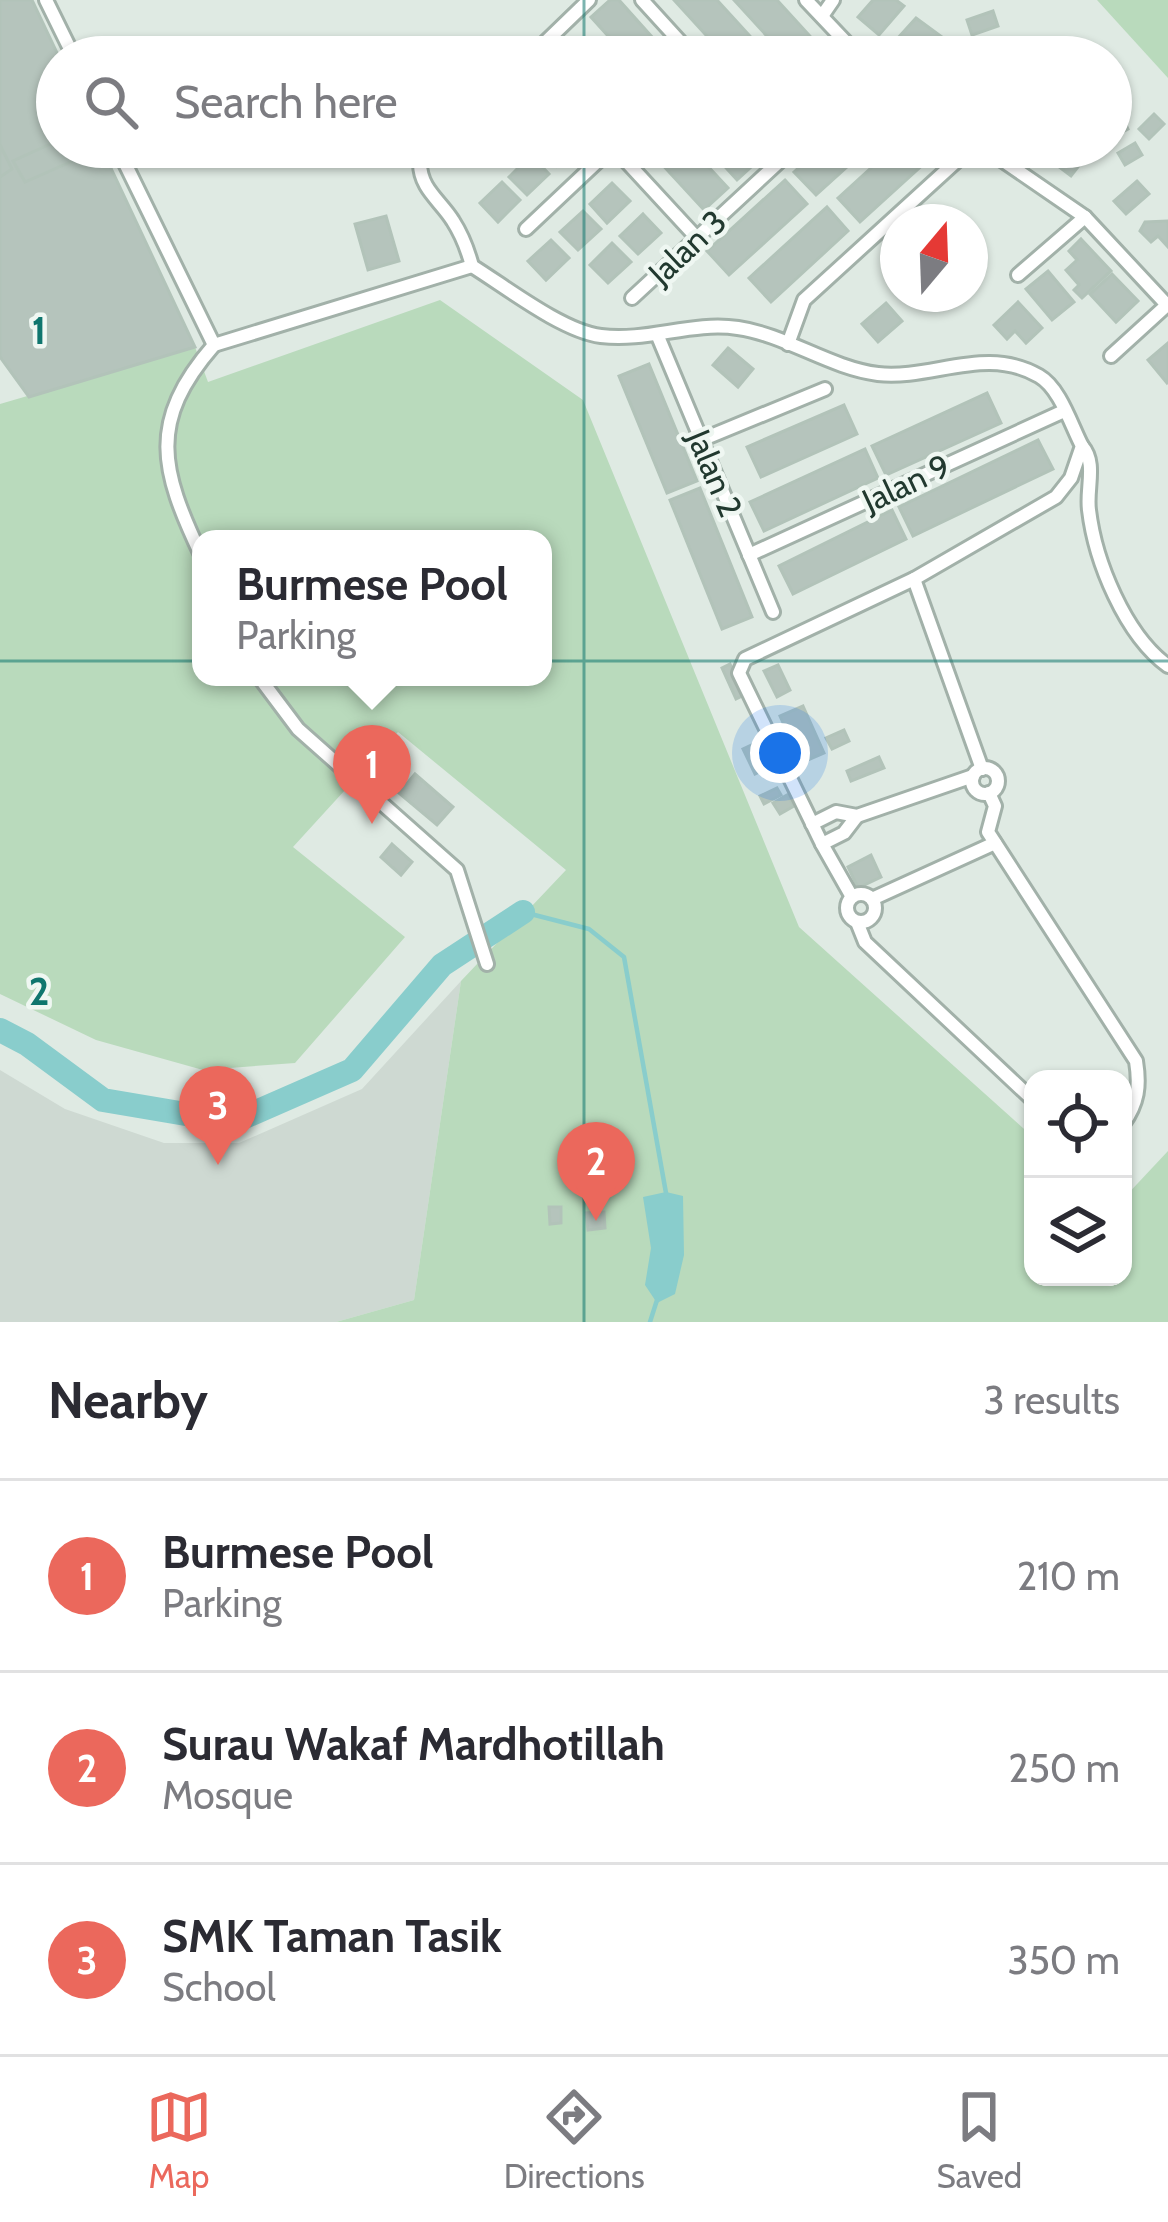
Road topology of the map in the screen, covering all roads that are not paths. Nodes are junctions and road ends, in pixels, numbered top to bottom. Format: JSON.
{"nodes":[{"id":1,"x":46,"y":0,"type":"edge"},
{"id":2,"x":589,"y":0,"type":"edge"},
{"id":3,"x":641,"y":0,"type":"edge"},
{"id":4,"x":806,"y":0,"type":"edge"},
{"id":5,"x":833,"y":0,"type":"edge"},
{"id":6,"x":821,"y":16,"type":"junction"},
{"id":7,"x":64,"y":36,"type":"edge"},
{"id":8,"x":552,"y":36,"type":"edge"},
{"id":9,"x":674,"y":36,"type":"edge"},
{"id":10,"x":840,"y":36,"type":"edge"},
{"id":11,"x":128,"y":168,"type":"edge"},
{"id":12,"x":420,"y":168,"type":"edge"},
{"id":13,"x":591,"y":168,"type":"edge"},
{"id":14,"x":632,"y":168,"type":"edge"},
{"id":15,"x":767,"y":168,"type":"edge"},
{"id":16,"x":949,"y":168,"type":"edge"},
{"id":17,"x":1014,"y":168,"type":"edge"},
{"id":18,"x":1085,"y":217,"type":"junction"},
{"id":19,"x":526,"y":230,"type":"dead end"},
{"id":20,"x":697,"y":238,"type":"junction"},
{"id":21,"x":472,"y":266,"type":"junction"},
{"id":22,"x":1018,"y":275,"type":"dead end"},
{"id":23,"x":632,"y":298,"type":"dead end"},
{"id":24,"x":1167,"y":306,"type":"edge"},
{"id":25,"x":657,"y":334,"type":"junction"},
{"id":26,"x":788,"y":344,"type":"junction"},
{"id":27,"x":214,"y":345,"type":"junction"},
{"id":28,"x":1111,"y":356,"type":"dead end"},
{"id":29,"x":824,"y":389,"type":"dead end"},
{"id":30,"x":1064,"y":411,"type":"junction"},
{"id":31,"x":701,"y":440,"type":"junction"},
{"id":32,"x":1082,"y":446,"type":"junction"},
{"id":33,"x":192,"y":536,"type":"edge"},
{"id":34,"x":749,"y":555,"type":"junction"},
{"id":35,"x":914,"y":579,"type":"junction"},
{"id":36,"x":773,"y":612,"type":"dead end"},
{"id":37,"x":1168,"y":666,"type":"edge"},
{"id":38,"x":266,"y":686,"type":"edge"},
{"id":39,"x":977,"y":773,"type":"junction"},
{"id":40,"x":989,"y":794,"type":"junction"},
{"id":41,"x":857,"y":816,"type":"junction"},
{"id":42,"x":812,"y":824,"type":"junction"},
{"id":43,"x":995,"y":843,"type":"junction"},
{"id":44,"x":822,"y":844,"type":"junction"},
{"id":45,"x":852,"y":897,"type":"junction"},
{"id":46,"x":872,"y":899,"type":"junction"},
{"id":47,"x":857,"y":922,"type":"junction"},
{"id":48,"x":487,"y":964,"type":"dead end"},
{"id":49,"x":1024,"y":1092,"type":"edge"},
{"id":50,"x":1132,"y":1112,"type":"edge"}],
"edges":[{"from":1,"to":7,"type":"street"},
{"from":2,"to":8,"type":"street"},
{"from":3,"to":9,"type":"street"},
{"from":4,"to":6,"type":"street"},
{"from":5,"to":6,"type":"street"},
{"from":6,"to":10,"type":"street"},
{"from":11,"to":27,"type":"street"},
{"from":12,"to":21,"type":"street"},
{"from":13,"to":19,"type":"street"},
{"from":14,"to":20,"type":"street"},
{"from":15,"to":20,"type":"street","name":"Jalan 3"},
{"from":16,"to":26,"type":"street"},
{"from":17,"to":18,"type":"street"},
{"from":18,"to":22,"type":"street"},
{"from":18,"to":24,"type":"street"},
{"from":20,"to":23,"type":"street","name":"Jalan 3"},
{"from":21,"to":25,"type":"street"},
{"from":21,"to":27,"type":"street"},
{"from":24,"to":28,"type":"street"},
{"from":25,"to":26,"type":"street"},
{"from":25,"to":31,"type":"street","name":"Jalan 2"},
{"from":26,"to":30,"type":"street"},
{"from":27,"to":33,"type":"street"},
{"from":29,"to":31,"type":"street"},
{"from":30,"to":32,"type":"street"},
{"from":30,"to":34,"type":"street","name":"Jalan 9"},
{"from":31,"to":34,"type":"street","name":"Jalan 2"},
{"from":32,"to":35,"type":"street"},
{"from":32,"to":37,"type":"street"},
{"from":34,"to":36,"type":"street","name":"Jalan 2"},
{"from":35,"to":39,"type":"street"},
{"from":35,"to":42,"type":"street"},
{"from":38,"to":48,"type":"street"},
{"from":39,"to":40,"type":"street"},
{"from":39,"to":40,"type":"street"},
{"from":39,"to":41,"type":"street"},
{"from":40,"to":43,"type":"street"},
{"from":41,"to":42,"type":"street"},
{"from":41,"to":44,"type":"street"},
{"from":42,"to":44,"type":"street"},
{"from":43,"to":46,"type":"street"},
{"from":43,"to":50,"type":"street"},
{"from":44,"to":45,"type":"street"},
{"from":45,"to":46,"type":"street"},
{"from":45,"to":47,"type":"street"},
{"from":46,"to":47,"type":"street"},
{"from":47,"to":49,"type":"street"}]}
